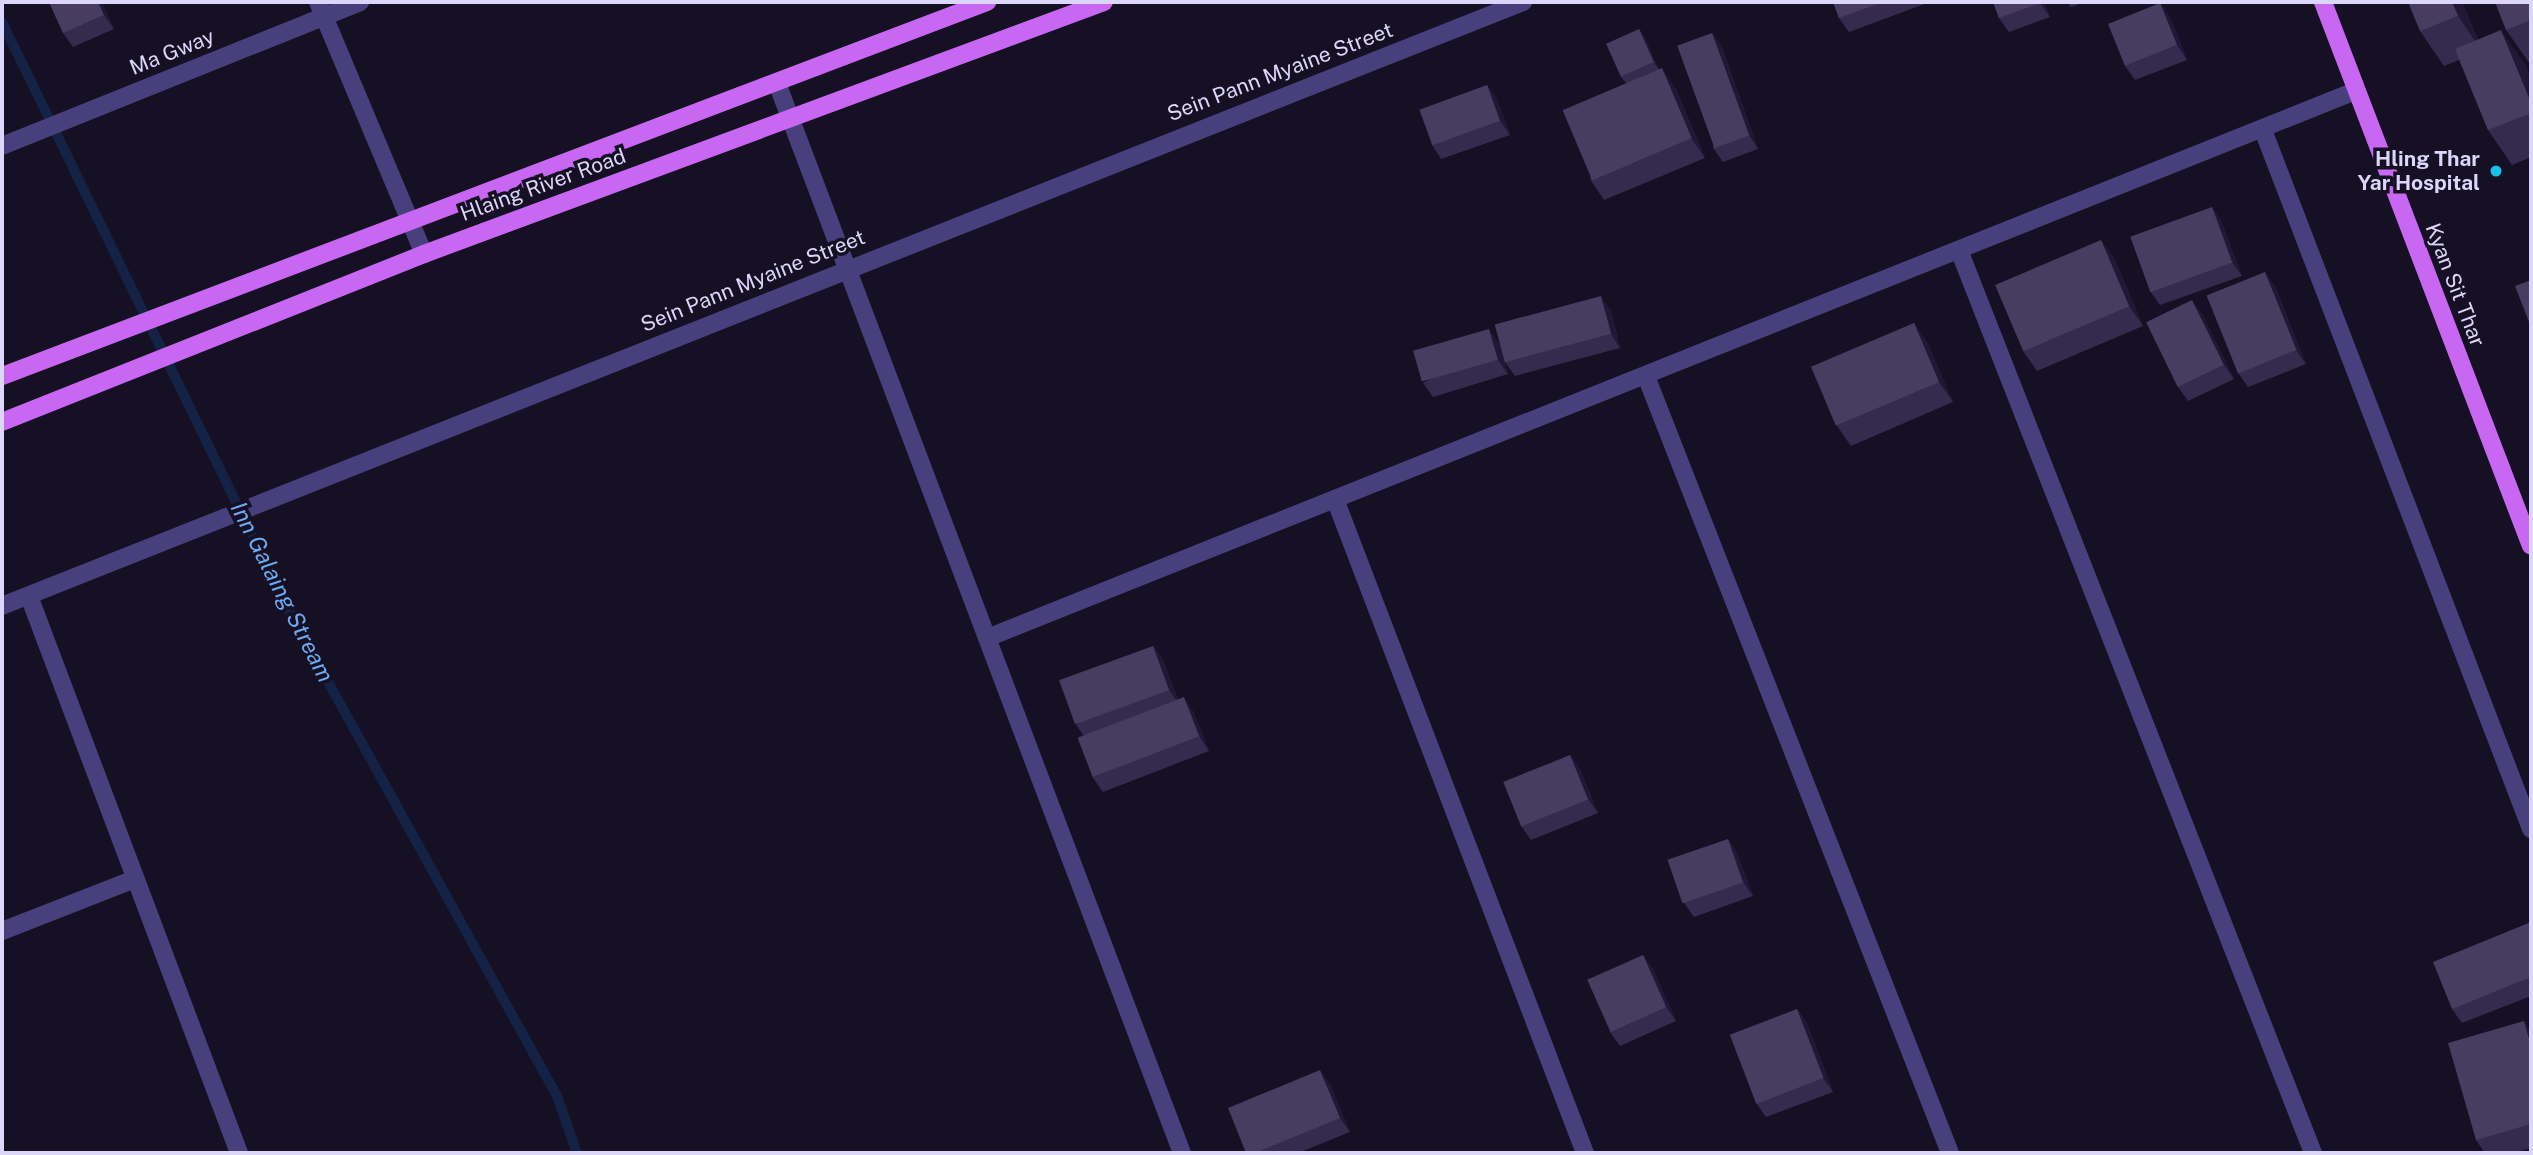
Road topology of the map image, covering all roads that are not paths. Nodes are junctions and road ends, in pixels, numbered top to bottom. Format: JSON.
{"nodes":[{"id":1,"x":360,"y":2,"type":"edge"},
{"id":2,"x":987,"y":2,"type":"edge"},
{"id":3,"x":1104,"y":2,"type":"edge"},
{"id":4,"x":1523,"y":2,"type":"edge"},
{"id":5,"x":2323,"y":2,"type":"edge"},
{"id":6,"x":321,"y":9,"type":"edge"},
{"id":7,"x":778,"y":83,"type":"junction"},
{"id":8,"x":2355,"y":90,"type":"junction"},
{"id":9,"x":790,"y":118,"type":"junction"},
{"id":10,"x":2263,"y":130,"type":"junction"},
{"id":11,"x":2,"y":146,"type":"edge"},
{"id":12,"x":407,"y":221,"type":"junction"},
{"id":13,"x":1959,"y":250,"type":"junction"},
{"id":14,"x":424,"y":254,"type":"junction"},
{"id":15,"x":847,"y":267,"type":"junction"},
{"id":16,"x":2,"y":376,"type":"edge"},
{"id":17,"x":1646,"y":376,"type":"junction"},
{"id":18,"x":2,"y":422,"type":"edge"},
{"id":19,"x":1335,"y":499,"type":"junction"},
{"id":20,"x":2531,"y":546,"type":"edge"},
{"id":21,"x":29,"y":596,"type":"junction"},
{"id":22,"x":2,"y":606,"type":"edge"},
{"id":23,"x":987,"y":638,"type":"junction"},
{"id":24,"x":2531,"y":829,"type":"edge"},
{"id":25,"x":135,"y":879,"type":"junction"},
{"id":26,"x":2,"y":931,"type":"edge"},
{"id":27,"x":239,"y":1153,"type":"edge"},
{"id":28,"x":1182,"y":1153,"type":"edge"},
{"id":29,"x":1585,"y":1153,"type":"edge"},
{"id":30,"x":1950,"y":1153,"type":"edge"},
{"id":31,"x":2313,"y":1153,"type":"edge"}],
"edges":[{"from":1,"to":6,"type":"street","name":"Ma Gway"},
{"from":2,"to":7,"type":"main road","name":"Hlaing River Road"},
{"from":3,"to":9,"type":"main road","name":"Hlaing River Road"},
{"from":4,"to":15,"type":"street","name":"Sein Pann Myaine Street"},
{"from":5,"to":8,"type":"main road","name":"Kyan Sit Thar"},
{"from":6,"to":11,"type":"street","name":"Ma Gway"},
{"from":6,"to":12,"type":"street"},
{"from":7,"to":9,"type":"street"},
{"from":7,"to":12,"type":"main road","name":"Hlaing River Road"},
{"from":8,"to":10,"type":"street"},
{"from":8,"to":20,"type":"main road","name":"Kyan Sit Thar"},
{"from":9,"to":14,"type":"main road","name":"Hlaing River Road"},
{"from":9,"to":15,"type":"street"},
{"from":10,"to":13,"type":"street"},
{"from":10,"to":24,"type":"street"},
{"from":12,"to":14,"type":"street"},
{"from":12,"to":16,"type":"main road","name":"Hlaing River Road"},
{"from":13,"to":17,"type":"street"},
{"from":13,"to":31,"type":"street"},
{"from":14,"to":18,"type":"main road","name":"Hlaing River Road"},
{"from":15,"to":21,"type":"street","name":"Sein Pann Myaine Street"},
{"from":15,"to":23,"type":"street"},
{"from":17,"to":19,"type":"street"},
{"from":17,"to":30,"type":"street"},
{"from":19,"to":23,"type":"street"},
{"from":19,"to":29,"type":"street"},
{"from":21,"to":22,"type":"street","name":"Sein Pann Myaine Street"},
{"from":21,"to":25,"type":"street"},
{"from":23,"to":28,"type":"street"},
{"from":25,"to":26,"type":"street"},
{"from":25,"to":27,"type":"street"}]}
